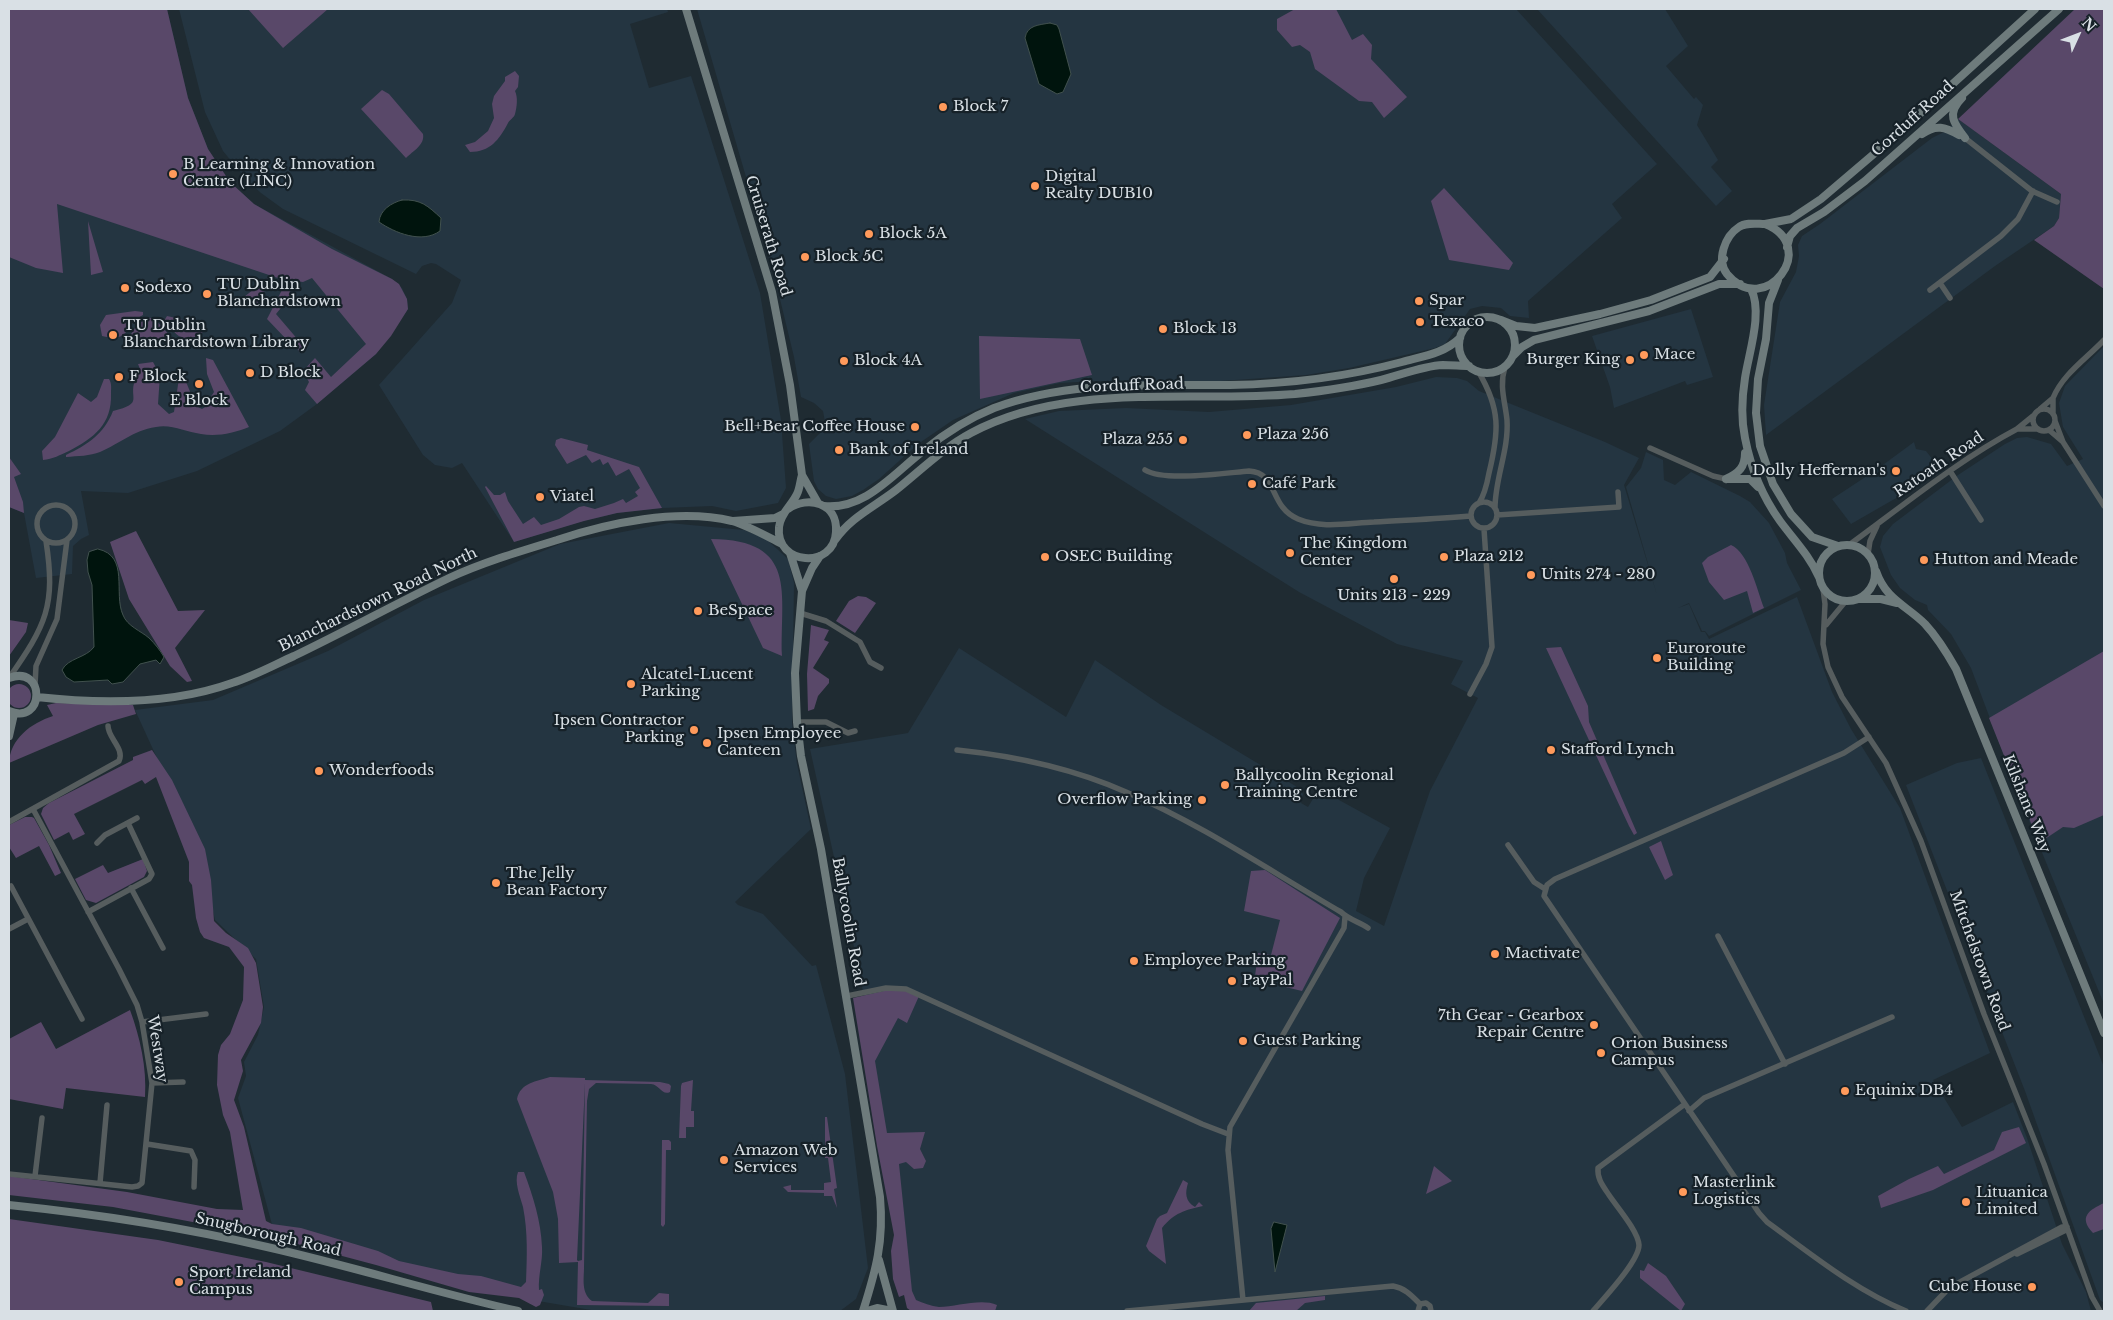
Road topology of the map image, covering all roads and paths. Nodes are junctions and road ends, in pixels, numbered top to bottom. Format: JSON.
{"nodes":[{"id":1,"x":686,"y":9,"type":"edge"},
{"id":2,"x":2035,"y":9,"type":"edge"},
{"id":3,"x":2059,"y":9,"type":"edge"},
{"id":4,"x":2006,"y":55,"type":"junction"},
{"id":5,"x":1965,"y":138,"type":"junction"},
{"id":6,"x":1889,"y":159,"type":"junction"},
{"id":7,"x":2033,"y":191,"type":"junction"},
{"id":8,"x":2057,"y":202,"type":"dead end"},
{"id":9,"x":1765,"y":224,"type":"junction"},
{"id":10,"x":1787,"y":247,"type":"junction"},
{"id":11,"x":1724,"y":259,"type":"junction"},
{"id":12,"x":1778,"y":280,"type":"junction"},
{"id":13,"x":1940,"y":283,"type":"junction"},
{"id":14,"x":1740,"y":284,"type":"junction"},
{"id":15,"x":1751,"y":289,"type":"junction"},
{"id":16,"x":1930,"y":290,"type":"dead end"},
{"id":17,"x":1950,"y":298,"type":"dead end"},
{"id":18,"x":1501,"y":320,"type":"junction"},
{"id":19,"x":1460,"y":338,"type":"junction"},
{"id":20,"x":2104,"y":340,"type":"edge"},
{"id":21,"x":1513,"y":356,"type":"junction"},
{"id":22,"x":1469,"y":366,"type":"junction"},
{"id":23,"x":1505,"y":367,"type":"junction"},
{"id":24,"x":1478,"y":371,"type":"junction"},
{"id":25,"x":2053,"y":398,"type":"junction"},
{"id":26,"x":2040,"y":409,"type":"junction"},
{"id":27,"x":2053,"y":414,"type":"junction"},
{"id":28,"x":2034,"y":416,"type":"junction"},
{"id":29,"x":2055,"y":421,"type":"junction"},
{"id":30,"x":2017,"y":429,"type":"junction"},
{"id":31,"x":2038,"y":429,"type":"junction"},
{"id":32,"x":2049,"y":430,"type":"junction"},
{"id":33,"x":1745,"y":437,"type":"junction"},
{"id":34,"x":2063,"y":442,"type":"junction"},
{"id":35,"x":1650,"y":448,"type":"dead end"},
{"id":36,"x":1145,"y":470,"type":"dead end"},
{"id":37,"x":1950,"y":471,"type":"junction"},
{"id":38,"x":802,"y":475,"type":"junction"},
{"id":39,"x":1726,"y":479,"type":"junction"},
{"id":40,"x":1760,"y":488,"type":"junction"},
{"id":41,"x":1618,"y":492,"type":"dead end"},
{"id":42,"x":1479,"y":503,"type":"junction"},
{"id":43,"x":821,"y":505,"type":"junction"},
{"id":44,"x":2104,"y":506,"type":"edge"},
{"id":45,"x":1495,"y":508,"type":"junction"},
{"id":46,"x":785,"y":512,"type":"junction"},
{"id":47,"x":1470,"y":516,"type":"junction"},
{"id":48,"x":1497,"y":516,"type":"junction"},
{"id":49,"x":1981,"y":520,"type":"dead end"},
{"id":50,"x":731,"y":521,"type":"junction"},
{"id":51,"x":1878,"y":524,"type":"junction"},
{"id":52,"x":1484,"y":529,"type":"junction"},
{"id":53,"x":67,"y":540,"type":"junction"},
{"id":54,"x":835,"y":540,"type":"junction"},
{"id":55,"x":46,"y":541,"type":"junction"},
{"id":56,"x":782,"y":544,"type":"junction"},
{"id":57,"x":1849,"y":545,"type":"junction"},
{"id":58,"x":1838,"y":546,"type":"junction"},
{"id":59,"x":790,"y":553,"type":"junction"},
{"id":60,"x":1868,"y":554,"type":"junction"},
{"id":61,"x":820,"y":556,"type":"junction"},
{"id":62,"x":1876,"y":571,"type":"junction"},
{"id":63,"x":1819,"y":577,"type":"junction"},
{"id":64,"x":1823,"y":588,"type":"junction"},
{"id":65,"x":802,"y":591,"type":"junction"},
{"id":66,"x":1859,"y":599,"type":"junction"},
{"id":67,"x":1844,"y":602,"type":"junction"},
{"id":68,"x":1897,"y":603,"type":"junction"},
{"id":69,"x":800,"y":613,"type":"junction"},
{"id":70,"x":1825,"y":626,"type":"junction"},
{"id":71,"x":881,"y":668,"type":"dead end"},
{"id":72,"x":9,"y":678,"type":"edge"},
{"id":73,"x":34,"y":685,"type":"junction"},
{"id":74,"x":1470,"y":694,"type":"dead end"},
{"id":75,"x":37,"y":698,"type":"junction"},
{"id":76,"x":12,"y":712,"type":"edge"},
{"id":77,"x":797,"y":722,"type":"junction"},
{"id":78,"x":108,"y":726,"type":"dead end"},
{"id":79,"x":855,"y":731,"type":"dead end"},
{"id":80,"x":9,"y":736,"type":"edge"},
{"id":81,"x":1869,"y":737,"type":"junction"},
{"id":82,"x":957,"y":750,"type":"dead end"},
{"id":83,"x":33,"y":809,"type":"junction"},
{"id":84,"x":137,"y":818,"type":"dead end"},
{"id":85,"x":9,"y":822,"type":"edge"},
{"id":86,"x":128,"y":823,"type":"junction"},
{"id":87,"x":97,"y":843,"type":"dead end"},
{"id":88,"x":1508,"y":845,"type":"dead end"},
{"id":89,"x":11,"y":886,"type":"dead end"},
{"id":90,"x":131,"y":888,"type":"junction"},
{"id":91,"x":1545,"y":889,"type":"junction"},
{"id":92,"x":88,"y":912,"type":"junction"},
{"id":93,"x":1346,"y":917,"type":"junction"},
{"id":94,"x":28,"y":919,"type":"junction"},
{"id":95,"x":1368,"y":928,"type":"dead end"},
{"id":96,"x":9,"y":929,"type":"edge"},
{"id":97,"x":1718,"y":936,"type":"dead end"},
{"id":98,"x":163,"y":948,"type":"dead end"},
{"id":99,"x":847,"y":996,"type":"junction"},
{"id":100,"x":206,"y":1014,"type":"dead end"},
{"id":101,"x":1892,"y":1017,"type":"dead end"},
{"id":102,"x":82,"y":1019,"type":"dead end"},
{"id":103,"x":142,"y":1022,"type":"junction"},
{"id":104,"x":2104,"y":1033,"type":"edge"},
{"id":105,"x":1784,"y":1064,"type":"junction"},
{"id":106,"x":184,"y":1082,"type":"dead end"},
{"id":107,"x":152,"y":1083,"type":"junction"},
{"id":108,"x":1684,"y":1104,"type":"junction"},
{"id":109,"x":107,"y":1105,"type":"dead end"},
{"id":110,"x":1689,"y":1111,"type":"junction"},
{"id":111,"x":42,"y":1118,"type":"dead end"},
{"id":112,"x":1228,"y":1134,"type":"junction"},
{"id":113,"x":146,"y":1144,"type":"junction"},
{"id":114,"x":9,"y":1174,"type":"edge"},
{"id":115,"x":35,"y":1176,"type":"junction"},
{"id":116,"x":100,"y":1183,"type":"junction"},
{"id":117,"x":194,"y":1187,"type":"dead end"},
{"id":118,"x":9,"y":1205,"type":"edge"},
{"id":119,"x":2067,"y":1227,"type":"junction"},
{"id":120,"x":879,"y":1258,"type":"junction"},
{"id":121,"x":1243,"y":1300,"type":"junction"},
{"id":122,"x":1420,"y":1304,"type":"junction"},
{"id":123,"x":518,"y":1311,"type":"edge"},
{"id":124,"x":863,"y":1311,"type":"edge"},
{"id":125,"x":867,"y":1311,"type":"edge"},
{"id":126,"x":892,"y":1311,"type":"edge"},
{"id":127,"x":1127,"y":1311,"type":"edge"},
{"id":128,"x":1418,"y":1311,"type":"edge"},
{"id":129,"x":1431,"y":1311,"type":"edge"},
{"id":130,"x":1594,"y":1311,"type":"edge"},
{"id":131,"x":1906,"y":1311,"type":"edge"},
{"id":132,"x":1927,"y":1311,"type":"edge"},
{"id":133,"x":2100,"y":1311,"type":"edge"}],
"edges":[{"from":1,"to":38,"type":"street","name":"Cruiserath Road"},
{"from":2,"to":9,"type":"street","name":"Corduff Road"},
{"from":3,"to":4,"type":"street","name":"Corduff Road"},
{"from":4,"to":5,"type":"street"},
{"from":4,"to":6,"type":"street","name":"Corduff Road"},
{"from":5,"to":6,"type":"street"},
{"from":5,"to":7,"type":"street"},
{"from":6,"to":10,"type":"street","name":"Corduff Road"},
{"from":7,"to":8,"type":"street"},
{"from":7,"to":13,"type":"street"},
{"from":9,"to":10,"type":"street"},
{"from":9,"to":11,"type":"street"},
{"from":10,"to":12,"type":"street"},
{"from":11,"to":14,"type":"street"},
{"from":11,"to":18,"type":"street"},
{"from":12,"to":15,"type":"street"},
{"from":12,"to":58,"type":"street"},
{"from":13,"to":16,"type":"street"},
{"from":13,"to":17,"type":"street"},
{"from":14,"to":15,"type":"street"},
{"from":14,"to":21,"type":"street"},
{"from":15,"to":33,"type":"street"},
{"from":18,"to":19,"type":"street"},
{"from":18,"to":21,"type":"street"},
{"from":19,"to":22,"type":"street"},
{"from":19,"to":43,"type":"street","name":"Corduff Road"},
{"from":20,"to":25,"type":"street"},
{"from":21,"to":23,"type":"street"},
{"from":22,"to":24,"type":"street"},
{"from":22,"to":54,"type":"street","name":"Corduff Road"},
{"from":23,"to":24,"type":"street"},
{"from":23,"to":45,"type":"street"},
{"from":24,"to":42,"type":"street"},
{"from":25,"to":26,"type":"street"},
{"from":25,"to":27,"type":"street"},
{"from":26,"to":27,"type":"street"},
{"from":26,"to":28,"type":"street"},
{"from":27,"to":29,"type":"street"},
{"from":28,"to":30,"type":"street","name":"Ratoath Road"},
{"from":28,"to":31,"type":"street"},
{"from":29,"to":32,"type":"street"},
{"from":29,"to":34,"type":"street"},
{"from":30,"to":31,"type":"street"},
{"from":30,"to":37,"type":"street","name":"Ratoath Road"},
{"from":31,"to":32,"type":"street"},
{"from":32,"to":34,"type":"street"},
{"from":33,"to":39,"type":"street"},
{"from":33,"to":40,"type":"street"},
{"from":34,"to":44,"type":"street"},
{"from":35,"to":39,"type":"street"},
{"from":36,"to":47,"type":"street"},
{"from":37,"to":49,"type":"street"},
{"from":37,"to":51,"type":"street","name":"Ratoath Road"},
{"from":38,"to":43,"type":"street","name":"Cruiserath Road"},
{"from":38,"to":46,"type":"street","name":"Cruiserath Road"},
{"from":39,"to":40,"type":"street"},
{"from":40,"to":63,"type":"street"},
{"from":41,"to":48,"type":"street"},
{"from":42,"to":45,"type":"street"},
{"from":42,"to":47,"type":"street"},
{"from":43,"to":46,"type":"street"},
{"from":43,"to":54,"type":"street"},
{"from":45,"to":48,"type":"street"},
{"from":46,"to":50,"type":"street","name":"Blanchardstown Road North"},
{"from":46,"to":56,"type":"street"},
{"from":47,"to":52,"type":"street"},
{"from":48,"to":52,"type":"street"},
{"from":50,"to":56,"type":"street","name":"Blanchardstown Road North"},
{"from":50,"to":75,"type":"street","name":"Blanchardstown Road North"},
{"from":51,"to":57,"type":"street","name":"Ratoath Road"},
{"from":51,"to":60,"type":"street","name":"Ratoath Road"},
{"from":52,"to":74,"type":"street"},
{"from":53,"to":55,"type":"street"},
{"from":53,"to":55,"type":"street"},
{"from":53,"to":73,"type":"street"},
{"from":54,"to":61,"type":"street"},
{"from":55,"to":72,"type":"street"},
{"from":56,"to":59,"type":"street"},
{"from":57,"to":58,"type":"street"},
{"from":57,"to":60,"type":"street"},
{"from":58,"to":63,"type":"street"},
{"from":59,"to":61,"type":"street"},
{"from":59,"to":65,"type":"street","name":"Ballycoolin Road"},
{"from":60,"to":62,"type":"street"},
{"from":61,"to":65,"type":"street","name":"Ballycoolin Road"},
{"from":62,"to":66,"type":"street"},
{"from":62,"to":68,"type":"street","name":"Kilshane Way"},
{"from":63,"to":64,"type":"street"},
{"from":64,"to":67,"type":"street"},
{"from":64,"to":70,"type":"street","name":"Mitchelstown Road"},
{"from":65,"to":69,"type":"street","name":"Ballycoolin Road"},
{"from":66,"to":67,"type":"street"},
{"from":66,"to":68,"type":"street","name":"Kilshane Way"},
{"from":67,"to":70,"type":"street"},
{"from":68,"to":104,"type":"street","name":"Kilshane Way"},
{"from":69,"to":71,"type":"street"},
{"from":69,"to":77,"type":"street","name":"Ballycoolin Road"},
{"from":70,"to":81,"type":"street","name":"Mitchelstown Road"},
{"from":72,"to":73,"type":"street"},
{"from":73,"to":75,"type":"street"},
{"from":75,"to":76,"type":"street"},
{"from":76,"to":80,"type":"street"},
{"from":77,"to":79,"type":"street"},
{"from":77,"to":99,"type":"street","name":"Ballycoolin Road"},
{"from":78,"to":83,"type":"street"},
{"from":81,"to":91,"type":"street"},
{"from":81,"to":119,"type":"street","name":"Mitchelstown Road"},
{"from":82,"to":93,"type":"street"},
{"from":83,"to":85,"type":"street"},
{"from":83,"to":92,"type":"street","name":"Westway"},
{"from":84,"to":86,"type":"street"},
{"from":86,"to":87,"type":"street"},
{"from":86,"to":90,"type":"street"},
{"from":88,"to":91,"type":"street"},
{"from":89,"to":94,"type":"street"},
{"from":90,"to":92,"type":"street"},
{"from":90,"to":98,"type":"street"},
{"from":91,"to":108,"type":"street"},
{"from":92,"to":103,"type":"street","name":"Westway"},
{"from":93,"to":95,"type":"street"},
{"from":93,"to":112,"type":"street"},
{"from":94,"to":96,"type":"street"},
{"from":94,"to":102,"type":"street"},
{"from":97,"to":105,"type":"street"},
{"from":99,"to":112,"type":"street"},
{"from":99,"to":120,"type":"street","name":"Ballycoolin Road"},
{"from":100,"to":103,"type":"street"},
{"from":101,"to":105,"type":"street"},
{"from":103,"to":107,"type":"street","name":"Westway"},
{"from":105,"to":110,"type":"street"},
{"from":106,"to":107,"type":"street"},
{"from":107,"to":113,"type":"street","name":"Westway"},
{"from":108,"to":110,"type":"street"},
{"from":108,"to":130,"type":"street"},
{"from":109,"to":116,"type":"street"},
{"from":110,"to":131,"type":"street"},
{"from":111,"to":115,"type":"street"},
{"from":112,"to":121,"type":"street"},
{"from":113,"to":116,"type":"street","name":"Westway"},
{"from":113,"to":117,"type":"street"},
{"from":114,"to":115,"type":"street","name":"Westway"},
{"from":115,"to":116,"type":"street","name":"Westway"},
{"from":118,"to":123,"type":"street","name":"Snugborough Road"},
{"from":119,"to":132,"type":"street"},
{"from":119,"to":133,"type":"street","name":"Mitchelstown Road"},
{"from":120,"to":124,"type":"street","name":"Ballycoolin Road"},
{"from":120,"to":126,"type":"street","name":"Ballycoolin Road"},
{"from":121,"to":122,"type":"street"},
{"from":121,"to":127,"type":"street"},
{"from":122,"to":128,"type":"street"},
{"from":122,"to":129,"type":"street"},
{"from":125,"to":126,"type":"street"}]}
